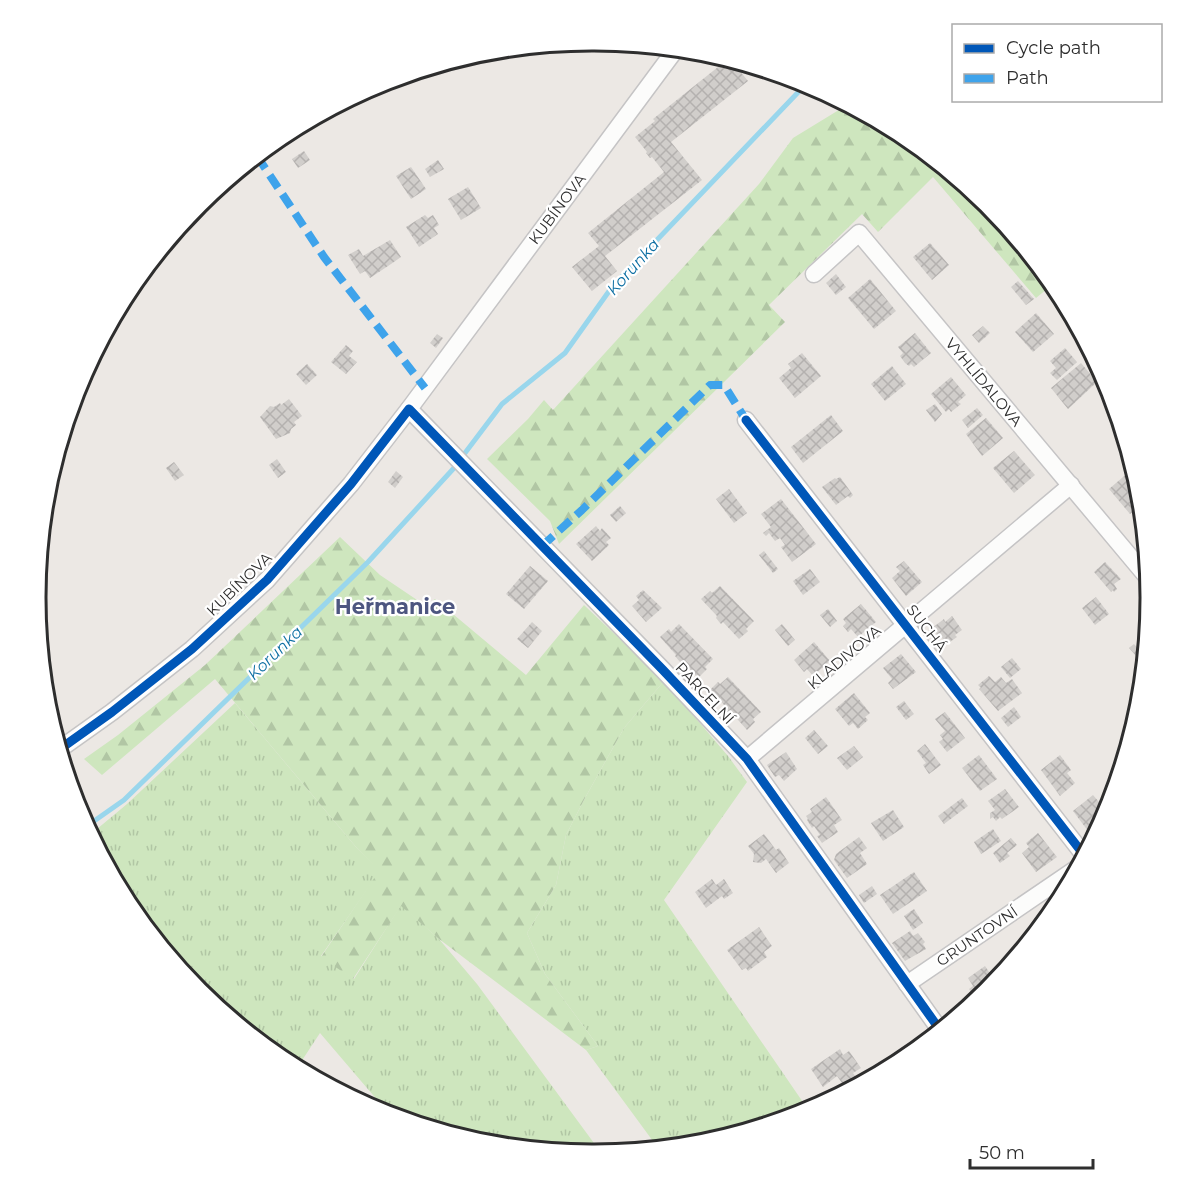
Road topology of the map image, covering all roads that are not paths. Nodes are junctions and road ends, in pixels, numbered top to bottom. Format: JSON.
{"nodes":[{"id":1,"x":669,"y":57,"type":"edge"},
{"id":2,"x":813,"y":274,"type":"dead end"},
{"id":3,"x":409,"y":409,"type":"junction"},
{"id":4,"x":746,"y":420,"type":"dead end"},
{"id":5,"x":1071,"y":486,"type":"junction"},
{"id":6,"x":1138,"y":566,"type":"edge"},
{"id":7,"x":905,"y":625,"type":"junction"},
{"id":8,"x":67,"y":744,"type":"edge"},
{"id":9,"x":747,"y":759,"type":"junction"},
{"id":10,"x":1078,"y":848,"type":"edge"},
{"id":11,"x":1061,"y":879,"type":"edge"},
{"id":12,"x":907,"y":984,"type":"junction"},
{"id":13,"x":935,"y":1023,"type":"edge"}],
"edges":[{"from":1,"to":3,"type":"street","name":"KUBÍNOVA"},
{"from":2,"to":5,"type":"street","name":"VYHLÍDALOVA"},
{"from":3,"to":8,"type":"street","name":"KUBÍNOVA"},
{"from":3,"to":9,"type":"street","name":"PARCELNÍ"},
{"from":4,"to":7,"type":"street","name":"SUCHÁ"},
{"from":5,"to":6,"type":"street","name":"VYHLÍDALOVA"},
{"from":5,"to":7,"type":"street","name":"KLADIVOVA"},
{"from":7,"to":9,"type":"street","name":"KLADIVOVA"},
{"from":7,"to":10,"type":"street","name":"SUCHÁ"},
{"from":9,"to":12,"type":"street","name":"PARCELNÍ"},
{"from":11,"to":12,"type":"street","name":"GRUNTOVNÍ"},
{"from":12,"to":13,"type":"street","name":"PARCELNÍ"}]}
